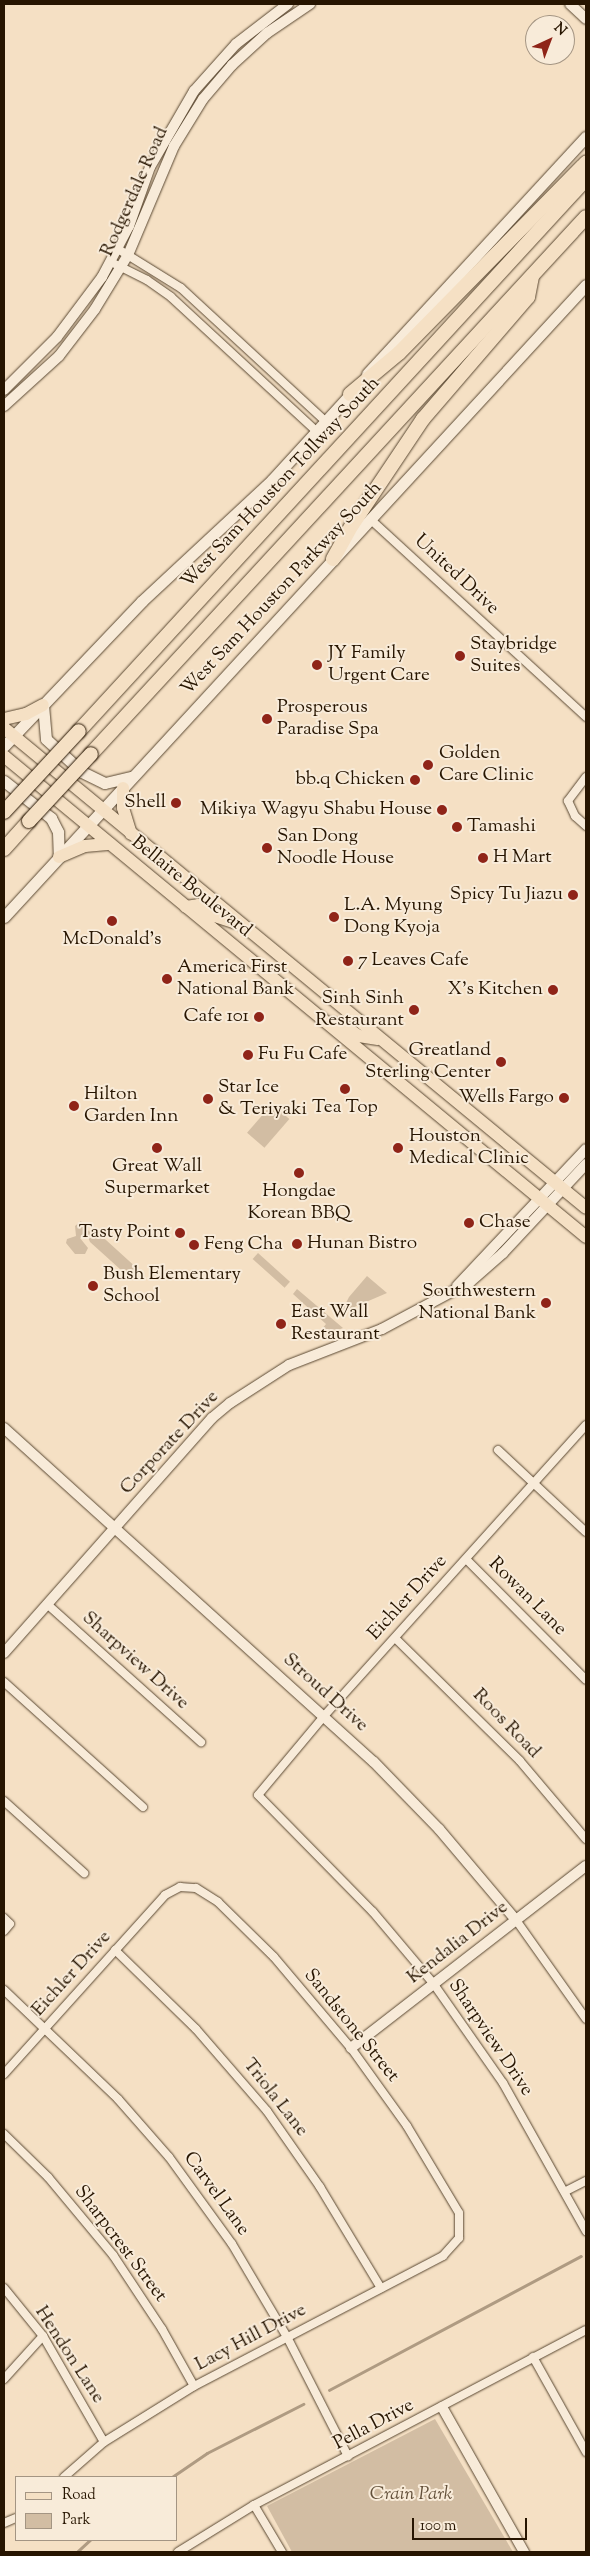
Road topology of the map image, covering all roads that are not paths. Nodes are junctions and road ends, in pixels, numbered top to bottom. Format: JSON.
{"nodes":[{"id":1,"x":288,"y":4,"type":"edge"},
{"id":2,"x":310,"y":4,"type":"edge"},
{"id":3,"x":570,"y":4,"type":"edge"},
{"id":4,"x":586,"y":19,"type":"edge"},
{"id":5,"x":223,"y":57,"type":"junction"},
{"id":6,"x":232,"y":65,"type":"junction"},
{"id":7,"x":194,"y":91,"type":"junction"},
{"id":8,"x":203,"y":98,"type":"junction"},
{"id":9,"x":586,"y":137,"type":"edge"},
{"id":10,"x":586,"y":162,"type":"edge"},
{"id":11,"x":586,"y":179,"type":"edge"},
{"id":12,"x":586,"y":217,"type":"edge"},
{"id":13,"x":118,"y":250,"type":"junction"},
{"id":14,"x":128,"y":255,"type":"junction"},
{"id":15,"x":111,"y":262,"type":"junction"},
{"id":16,"x":122,"y":267,"type":"junction"},
{"id":17,"x":533,"y":275,"type":"junction"},
{"id":18,"x":586,"y":285,"type":"edge"},
{"id":19,"x":224,"y":328,"type":"junction"},
{"id":20,"x":215,"y":338,"type":"junction"},
{"id":21,"x":4,"y":390,"type":"edge"},
{"id":22,"x":350,"y":394,"type":"junction"},
{"id":23,"x":6,"y":401,"type":"edge"},
{"id":24,"x":325,"y":422,"type":"junction"},
{"id":25,"x":316,"y":431,"type":"junction"},
{"id":26,"x":370,"y":519,"type":"junction"},
{"id":27,"x":333,"y":559,"type":"junction"},
{"id":28,"x":43,"y":704,"type":"junction"},
{"id":29,"x":586,"y":717,"type":"edge"},
{"id":30,"x":4,"y":719,"type":"edge"},
{"id":31,"x":9,"y":732,"type":"edge"},
{"id":32,"x":4,"y":746,"type":"edge"},
{"id":33,"x":4,"y":756,"type":"edge"},
{"id":34,"x":132,"y":777,"type":"junction"},
{"id":35,"x":586,"y":777,"type":"edge"},
{"id":36,"x":4,"y":781,"type":"edge"},
{"id":37,"x":123,"y":788,"type":"junction"},
{"id":38,"x":102,"y":810,"type":"junction"},
{"id":39,"x":4,"y":812,"type":"edge"},
{"id":40,"x":88,"y":826,"type":"junction"},
{"id":41,"x":586,"y":826,"type":"edge"},
{"id":42,"x":131,"y":834,"type":"junction"},
{"id":43,"x":110,"y":844,"type":"junction"},
{"id":44,"x":4,"y":849,"type":"edge"},
{"id":45,"x":60,"y":857,"type":"junction"},
{"id":46,"x":186,"y":907,"type":"junction"},
{"id":47,"x":4,"y":917,"type":"edge"},
{"id":48,"x":237,"y":922,"type":"junction"},
{"id":49,"x":286,"y":989,"type":"junction"},
{"id":50,"x":345,"y":1011,"type":"junction"},
{"id":51,"x":328,"y":1024,"type":"junction"},
{"id":52,"x":378,"y":1039,"type":"junction"},
{"id":53,"x":586,"y":1148,"type":"edge"},
{"id":54,"x":586,"y":1164,"type":"edge"},
{"id":55,"x":559,"y":1186,"type":"junction"},
{"id":56,"x":545,"y":1202,"type":"junction"},
{"id":57,"x":586,"y":1208,"type":"edge"},
{"id":58,"x":586,"y":1237,"type":"edge"},
{"id":59,"x":586,"y":1425,"type":"edge"},
{"id":60,"x":4,"y":1428,"type":"edge"},
{"id":61,"x":498,"y":1450,"type":"dead end"},
{"id":62,"x":535,"y":1482,"type":"junction"},
{"id":63,"x":115,"y":1528,"type":"junction"},
{"id":64,"x":586,"y":1532,"type":"edge"},
{"id":65,"x":466,"y":1559,"type":"junction"},
{"id":66,"x":48,"y":1604,"type":"junction"},
{"id":67,"x":395,"y":1638,"type":"junction"},
{"id":68,"x":4,"y":1653,"type":"edge"},
{"id":69,"x":586,"y":1680,"type":"edge"},
{"id":70,"x":4,"y":1682,"type":"edge"},
{"id":71,"x":325,"y":1715,"type":"junction"},
{"id":72,"x":201,"y":1742,"type":"dead end"},
{"id":73,"x":258,"y":1795,"type":"joint"},
{"id":74,"x":4,"y":1801,"type":"edge"},
{"id":75,"x":143,"y":1807,"type":"dead end"},
{"id":76,"x":586,"y":1839,"type":"edge"},
{"id":77,"x":586,"y":1866,"type":"edge"},
{"id":78,"x":84,"y":1873,"type":"dead end"},
{"id":79,"x":165,"y":1895,"type":"joint"},
{"id":80,"x":4,"y":1918,"type":"edge"},
{"id":81,"x":516,"y":1920,"type":"junction"},
{"id":82,"x":4,"y":1931,"type":"edge"},
{"id":83,"x":115,"y":1950,"type":"junction"},
{"id":84,"x":433,"y":1984,"type":"junction"},
{"id":85,"x":4,"y":1990,"type":"edge"},
{"id":86,"x":586,"y":2019,"type":"edge"},
{"id":87,"x":46,"y":2027,"type":"junction"},
{"id":88,"x":351,"y":2048,"type":"junction"},
{"id":89,"x":4,"y":2074,"type":"edge"},
{"id":90,"x":4,"y":2134,"type":"edge"},
{"id":91,"x":586,"y":2181,"type":"edge"},
{"id":92,"x":566,"y":2192,"type":"junction"},
{"id":93,"x":586,"y":2231,"type":"edge"},
{"id":94,"x":458,"y":2238,"type":"joint"},
{"id":95,"x":4,"y":2288,"type":"edge"},
{"id":96,"x":381,"y":2288,"type":"junction"},
{"id":97,"x":586,"y":2330,"type":"edge"},
{"id":98,"x":43,"y":2336,"type":"junction"},
{"id":99,"x":287,"y":2337,"type":"junction"},
{"id":100,"x":533,"y":2357,"type":"junction"},
{"id":101,"x":4,"y":2379,"type":"edge"},
{"id":102,"x":194,"y":2386,"type":"junction"},
{"id":103,"x":442,"y":2407,"type":"junction"},
{"id":104,"x":104,"y":2442,"type":"junction"},
{"id":105,"x":586,"y":2452,"type":"edge"},
{"id":106,"x":348,"y":2456,"type":"junction"},
{"id":107,"x":65,"y":2476,"type":"edge"},
{"id":108,"x":254,"y":2505,"type":"junction"},
{"id":109,"x":178,"y":2552,"type":"edge"},
{"id":110,"x":282,"y":2552,"type":"edge"},
{"id":111,"x":524,"y":2552,"type":"edge"}],
"edges":[{"from":1,"to":5,"type":"street","name":"Rodgerdale Road"},
{"from":2,"to":6,"type":"street","name":"Rodgerdale Road"},
{"from":3,"to":4,"type":"street"},
{"from":5,"to":6,"type":"street"},
{"from":5,"to":7,"type":"street","name":"Rodgerdale Road"},
{"from":6,"to":8,"type":"street","name":"Rodgerdale Road"},
{"from":7,"to":8,"type":"street"},
{"from":7,"to":13,"type":"street","name":"Rodgerdale Road"},
{"from":8,"to":14,"type":"street","name":"Rodgerdale Road"},
{"from":9,"to":22,"type":"main road"},
{"from":10,"to":22,"type":"highway"},
{"from":11,"to":39,"type":"highway","name":"West Sam Houston Tollway South","bridge":true},
{"from":12,"to":17,"type":"highway"},
{"from":13,"to":14,"type":"street"},
{"from":13,"to":15,"type":"street","name":"Rodgerdale Road"},
{"from":14,"to":16,"type":"street","name":"Rodgerdale Road"},
{"from":14,"to":19,"type":"street"},
{"from":15,"to":16,"type":"street"},
{"from":15,"to":21,"type":"street","name":"Rodgerdale Road"},
{"from":16,"to":20,"type":"street"},
{"from":16,"to":23,"type":"street","name":"Rodgerdale Road"},
{"from":17,"to":27,"type":"highway"},
{"from":17,"to":44,"type":"highway","bridge":true},
{"from":18,"to":26,"type":"main road","name":"West Sam Houston Parkway South"},
{"from":19,"to":20,"type":"street"},
{"from":19,"to":24,"type":"street"},
{"from":20,"to":25,"type":"street"},
{"from":22,"to":24,"type":"main road"},
{"from":24,"to":25,"type":"main road"},
{"from":25,"to":28,"type":"main road"},
{"from":26,"to":27,"type":"main road","name":"West Sam Houston Parkway South"},
{"from":26,"to":29,"type":"street","name":"United Drive"},
{"from":27,"to":34,"type":"main road","name":"West Sam Houston Parkway South"},
{"from":28,"to":30,"type":"main road"},
{"from":28,"to":31,"type":"main road"},
{"from":28,"to":34,"type":"main road"},
{"from":31,"to":32,"type":"main road"},
{"from":31,"to":38,"type":"main road","name":"Bellaire Boulevard"},
{"from":33,"to":40,"type":"main road","name":"Bellaire Boulevard"},
{"from":34,"to":37,"type":"main road","name":"West Sam Houston Parkway South"},
{"from":35,"to":41,"type":"street"},
{"from":36,"to":45,"type":"main road"},
{"from":37,"to":38,"type":"main road","name":"West Sam Houston Parkway South"},
{"from":37,"to":42,"type":"main road"},
{"from":38,"to":40,"type":"main road","name":"West Sam Houston Parkway South"},
{"from":38,"to":42,"type":"main road","name":"Bellaire Boulevard"},
{"from":40,"to":43,"type":"main road","name":"Bellaire Boulevard"},
{"from":40,"to":45,"type":"main road","name":"West Sam Houston Parkway South"},
{"from":42,"to":48,"type":"main road","name":"Bellaire Boulevard"},
{"from":43,"to":45,"type":"main road"},
{"from":43,"to":46,"type":"main road","name":"Bellaire Boulevard"},
{"from":45,"to":47,"type":"main road","name":"West Sam Houston Parkway South"},
{"from":46,"to":48,"type":"main road"},
{"from":46,"to":49,"type":"main road","name":"Bellaire Boulevard"},
{"from":48,"to":50,"type":"main road","name":"Bellaire Boulevard"},
{"from":49,"to":50,"type":"main road"},
{"from":49,"to":51,"type":"main road","name":"Bellaire Boulevard"},
{"from":50,"to":52,"type":"main road","name":"Bellaire Boulevard"},
{"from":51,"to":52,"type":"main road"},
{"from":51,"to":56,"type":"main road","name":"Bellaire Boulevard"},
{"from":52,"to":55,"type":"main road","name":"Bellaire Boulevard"},
{"from":53,"to":55,"type":"street","name":"Corporate Drive"},
{"from":54,"to":55,"type":"street","name":"Corporate Drive"},
{"from":55,"to":56,"type":"street","name":"Corporate Drive"},
{"from":55,"to":57,"type":"main road","name":"Bellaire Boulevard"},
{"from":56,"to":58,"type":"main road","name":"Bellaire Boulevard"},
{"from":56,"to":63,"type":"street","name":"Corporate Drive"},
{"from":59,"to":62,"type":"street","name":"Eichler Drive"},
{"from":60,"to":63,"type":"street","name":"Stroud Drive"},
{"from":61,"to":62,"type":"street"},
{"from":62,"to":64,"type":"street"},
{"from":62,"to":65,"type":"street","name":"Eichler Drive"},
{"from":63,"to":66,"type":"street","name":"Corporate Drive"},
{"from":63,"to":71,"type":"street","name":"Stroud Drive"},
{"from":65,"to":67,"type":"street","name":"Eichler Drive"},
{"from":65,"to":69,"type":"street","name":"Rowan Lane"},
{"from":66,"to":68,"type":"street","name":"Corporate Drive"},
{"from":66,"to":72,"type":"street","name":"Sharpview Drive"},
{"from":67,"to":71,"type":"street","name":"Eichler Drive"},
{"from":67,"to":76,"type":"street","name":"Roos Road"},
{"from":70,"to":75,"type":"street"},
{"from":71,"to":73,"type":"street","name":"Eichler Drive"},
{"from":71,"to":81,"type":"street","name":"Stroud Drive"},
{"from":73,"to":84,"type":"street","name":"Sharpview Drive"},
{"from":74,"to":78,"type":"street"},
{"from":77,"to":81,"type":"street","name":"Kendalia Drive"},
{"from":79,"to":83,"type":"street","name":"Eichler Drive"},
{"from":79,"to":88,"type":"street","name":"Sandstone Street"},
{"from":80,"to":82,"type":"street"},
{"from":81,"to":84,"type":"street","name":"Kendalia Drive"},
{"from":81,"to":86,"type":"street","name":"Stroud Drive"},
{"from":83,"to":87,"type":"street","name":"Eichler Drive"},
{"from":83,"to":96,"type":"street","name":"Triola Lane"},
{"from":84,"to":88,"type":"street","name":"Kendalia Drive"},
{"from":84,"to":92,"type":"street","name":"Sharpview Drive"},
{"from":85,"to":87,"type":"street","name":"Carvel Lane"},
{"from":87,"to":89,"type":"street","name":"Eichler Drive"},
{"from":87,"to":99,"type":"street","name":"Carvel Lane"},
{"from":88,"to":94,"type":"street","name":"Sandstone Street"},
{"from":90,"to":102,"type":"street","name":"Sharpcrest Street"},
{"from":91,"to":92,"type":"street"},
{"from":92,"to":93,"type":"street","name":"Sharpview Drive"},
{"from":94,"to":96,"type":"street","name":"Lacy Hill Drive"},
{"from":95,"to":98,"type":"street","name":"Hendon Lane"},
{"from":96,"to":99,"type":"street","name":"Lacy Hill Drive"},
{"from":97,"to":100,"type":"street","name":"Pella Drive"},
{"from":98,"to":101,"type":"street"},
{"from":98,"to":104,"type":"street","name":"Hendon Lane"},
{"from":99,"to":102,"type":"street","name":"Lacy Hill Drive"},
{"from":99,"to":106,"type":"street","name":"Carvel Lane"},
{"from":100,"to":103,"type":"street","name":"Pella Drive"},
{"from":100,"to":105,"type":"street"},
{"from":102,"to":104,"type":"street","name":"Lacy Hill Drive"},
{"from":103,"to":106,"type":"street","name":"Pella Drive"},
{"from":103,"to":111,"type":"street"},
{"from":104,"to":107,"type":"street","name":"Lacy Hill Drive"},
{"from":106,"to":108,"type":"street","name":"Pella Drive"},
{"from":108,"to":109,"type":"street","name":"Pella Drive"},
{"from":108,"to":110,"type":"street"}]}
